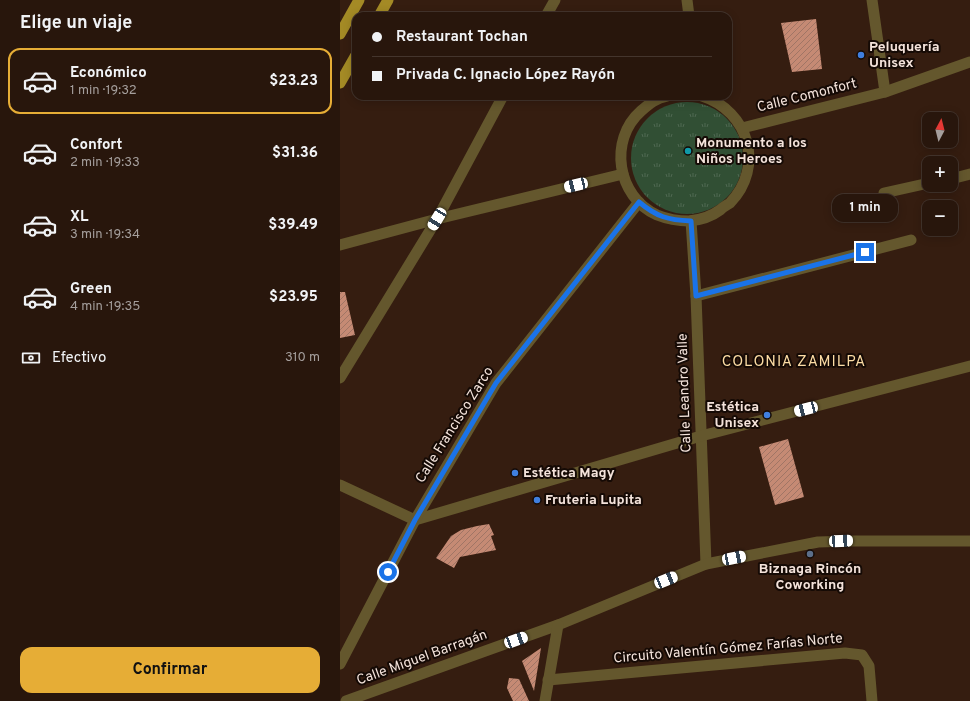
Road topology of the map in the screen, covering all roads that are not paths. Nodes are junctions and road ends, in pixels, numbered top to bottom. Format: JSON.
{"nodes":[{"id":1,"x":359,"y":0,"type":"edge"},
{"id":2,"x":388,"y":0,"type":"edge"},
{"id":3,"x":554,"y":0,"type":"edge"},
{"id":4,"x":687,"y":0,"type":"edge"},
{"id":5,"x":872,"y":0,"type":"edge"},
{"id":6,"x":352,"y":12,"type":"edge"},
{"id":7,"x":381,"y":12,"type":"edge"},
{"id":8,"x":548,"y":12,"type":"edge"},
{"id":9,"x":688,"y":12,"type":"edge"},
{"id":10,"x":352,"y":13,"type":"edge"},
{"id":11,"x":340,"y":34,"type":"edge"},
{"id":12,"x":352,"y":62,"type":"edge"},
{"id":13,"x":970,"y":62,"type":"edge"},
{"id":14,"x":340,"y":83,"type":"edge"},
{"id":15,"x":885,"y":92,"type":"junction"},
{"id":16,"x":501,"y":100,"type":"edge"},
{"id":17,"x":657,"y":100,"type":"edge"},
{"id":18,"x":714,"y":100,"type":"edge"},
{"id":19,"x":742,"y":128,"type":"junction"},
{"id":20,"x":623,"y":174,"type":"junction"},
{"id":21,"x":970,"y":174,"type":"edge"},
{"id":22,"x":958,"y":177,"type":"edge"},
{"id":23,"x":922,"y":185,"type":"edge"},
{"id":24,"x":884,"y":193,"type":"dead end"},
{"id":25,"x":639,"y":202,"type":"junction"},
{"id":26,"x":437,"y":219,"type":"junction"},
{"id":27,"x":691,"y":221,"type":"junction"},
{"id":28,"x":911,"y":240,"type":"dead end"},
{"id":29,"x":340,"y":245,"type":"edge"},
{"id":30,"x":696,"y":296,"type":"junction"},
{"id":31,"x":970,"y":366,"type":"edge"},
{"id":32,"x":340,"y":378,"type":"edge"},
{"id":33,"x":701,"y":436,"type":"junction"},
{"id":34,"x":340,"y":485,"type":"edge"},
{"id":35,"x":415,"y":520,"type":"junction"},
{"id":36,"x":970,"y":541,"type":"edge"},
{"id":37,"x":706,"y":564,"type":"junction"},
{"id":38,"x":558,"y":624,"type":"junction"},
{"id":39,"x":340,"y":664,"type":"edge"},
{"id":40,"x":548,"y":680,"type":"junction"},
{"id":41,"x":346,"y":701,"type":"edge"},
{"id":42,"x":545,"y":701,"type":"edge"},
{"id":43,"x":872,"y":701,"type":"edge"}],
"edges":[{"from":1,"to":6,"type":"main road"},
{"from":2,"to":7,"type":"main road"},
{"from":3,"to":8,"type":"street"},
{"from":4,"to":9,"type":"street"},
{"from":5,"to":15,"type":"street"},
{"from":10,"to":11,"type":"main road"},
{"from":12,"to":14,"type":"main road"},
{"from":13,"to":15,"type":"street","name":"Calle Comonfort"},
{"from":15,"to":19,"type":"street","name":"Calle Comonfort"},
{"from":16,"to":26,"type":"street"},
{"from":17,"to":20,"type":"street"},
{"from":18,"to":19,"type":"street"},
{"from":19,"to":27,"type":"street"},
{"from":20,"to":25,"type":"street"},
{"from":20,"to":26,"type":"street"},
{"from":21,"to":22,"type":"street"},
{"from":23,"to":24,"type":"street"},
{"from":25,"to":27,"type":"street"},
{"from":25,"to":35,"type":"street","name":"Calle Francisco Zarco"},
{"from":26,"to":29,"type":"street"},
{"from":26,"to":32,"type":"street"},
{"from":27,"to":30,"type":"street","name":"Calle Leandro Valle"},
{"from":28,"to":30,"type":"street"},
{"from":30,"to":33,"type":"street","name":"Calle Leandro Valle"},
{"from":31,"to":33,"type":"street"},
{"from":33,"to":35,"type":"street"},
{"from":33,"to":37,"type":"street","name":"Calle Leandro Valle"},
{"from":34,"to":35,"type":"street"},
{"from":35,"to":39,"type":"street","name":"Calle Francisco Zarco"},
{"from":36,"to":37,"type":"street","name":"Calle Miguel Barragán"},
{"from":37,"to":38,"type":"street","name":"Calle Miguel Barragán"},
{"from":38,"to":40,"type":"street"},
{"from":38,"to":41,"type":"street","name":"Calle Miguel Barragán"},
{"from":40,"to":42,"type":"street"},
{"from":40,"to":43,"type":"street","name":"Circuito Valentín Gómez Farías Norte"}]}
